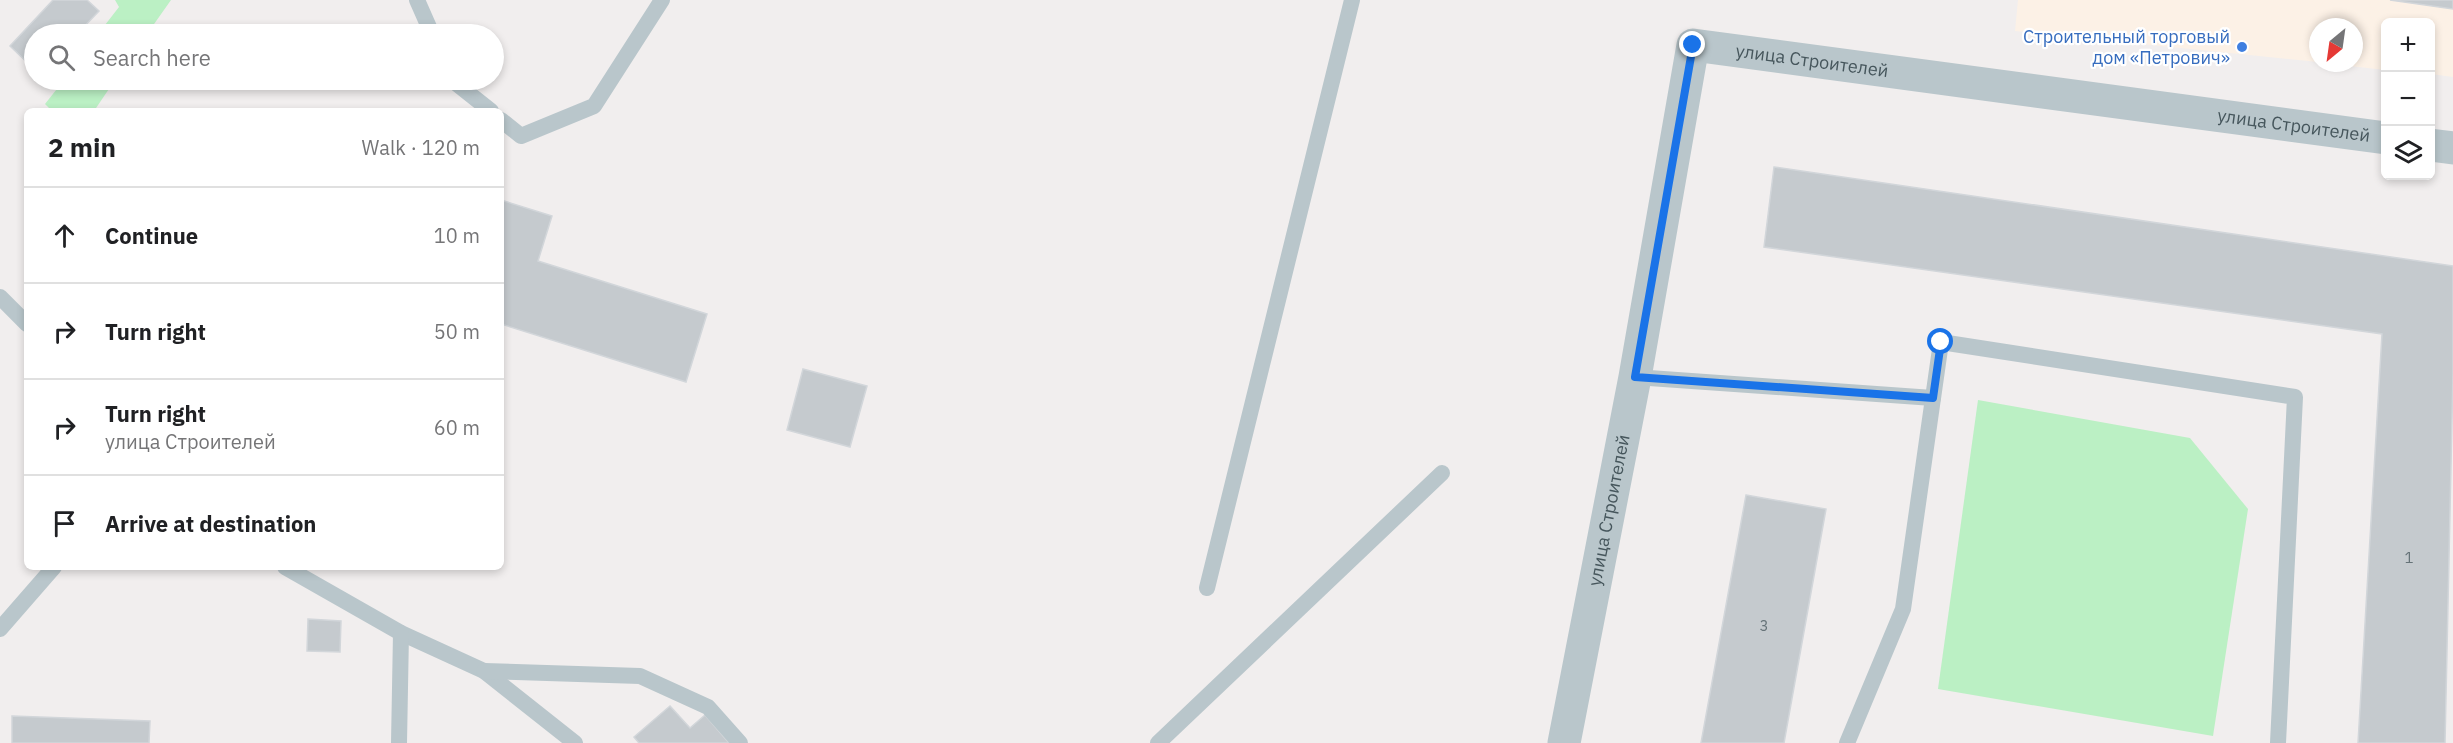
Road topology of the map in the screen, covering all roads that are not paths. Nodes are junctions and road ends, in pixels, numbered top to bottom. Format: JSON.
{"nodes":[{"id":1,"x":417,"y":0,"type":"edge"},
{"id":2,"x":662,"y":0,"type":"edge"},
{"id":3,"x":1352,"y":0,"type":"edge"},
{"id":4,"x":428,"y":24,"type":"edge"},
{"id":5,"x":464,"y":90,"type":"edge"},
{"id":6,"x":486,"y":108,"type":"edge"},
{"id":7,"x":504,"y":122,"type":"edge"},
{"id":8,"x":2381,"y":137,"type":"edge"},
{"id":9,"x":2435,"y":145,"type":"edge"},
{"id":10,"x":2453,"y":148,"type":"edge"},
{"id":11,"x":0,"y":297,"type":"edge"},
{"id":12,"x":24,"y":321,"type":"edge"},
{"id":13,"x":1635,"y":377,"type":"junction"},
{"id":14,"x":1933,"y":398,"type":"junction"},
{"id":15,"x":1442,"y":473,"type":"dead end"},
{"id":16,"x":51,"y":570,"type":"edge"},
{"id":17,"x":290,"y":570,"type":"edge"},
{"id":18,"x":1207,"y":588,"type":"dead end"},
{"id":19,"x":0,"y":629,"type":"edge"},
{"id":20,"x":401,"y":633,"type":"junction"},
{"id":21,"x":484,"y":670,"type":"junction"},
{"id":22,"x":399,"y":743,"type":"edge"},
{"id":23,"x":575,"y":743,"type":"edge"},
{"id":24,"x":740,"y":743,"type":"edge"},
{"id":25,"x":1158,"y":743,"type":"edge"},
{"id":26,"x":1564,"y":743,"type":"edge"},
{"id":27,"x":1847,"y":743,"type":"edge"},
{"id":28,"x":2278,"y":743,"type":"edge"}],
"edges":[{"from":1,"to":4,"type":"lane"},
{"from":2,"to":7,"type":"lane"},
{"from":3,"to":18,"type":"lane"},
{"from":5,"to":6,"type":"lane"},
{"from":8,"to":13,"type":"street","name":"улица Строителей"},
{"from":9,"to":10,"type":"street"},
{"from":11,"to":12,"type":"lane"},
{"from":13,"to":14,"type":"lane"},
{"from":13,"to":26,"type":"street","name":"улица Строителей"},
{"from":14,"to":27,"type":"lane"},
{"from":14,"to":28,"type":"lane"},
{"from":15,"to":25,"type":"lane"},
{"from":16,"to":19,"type":"lane"},
{"from":17,"to":20,"type":"lane"},
{"from":20,"to":21,"type":"lane"},
{"from":20,"to":22,"type":"lane"},
{"from":21,"to":23,"type":"lane"},
{"from":21,"to":24,"type":"lane"}]}
